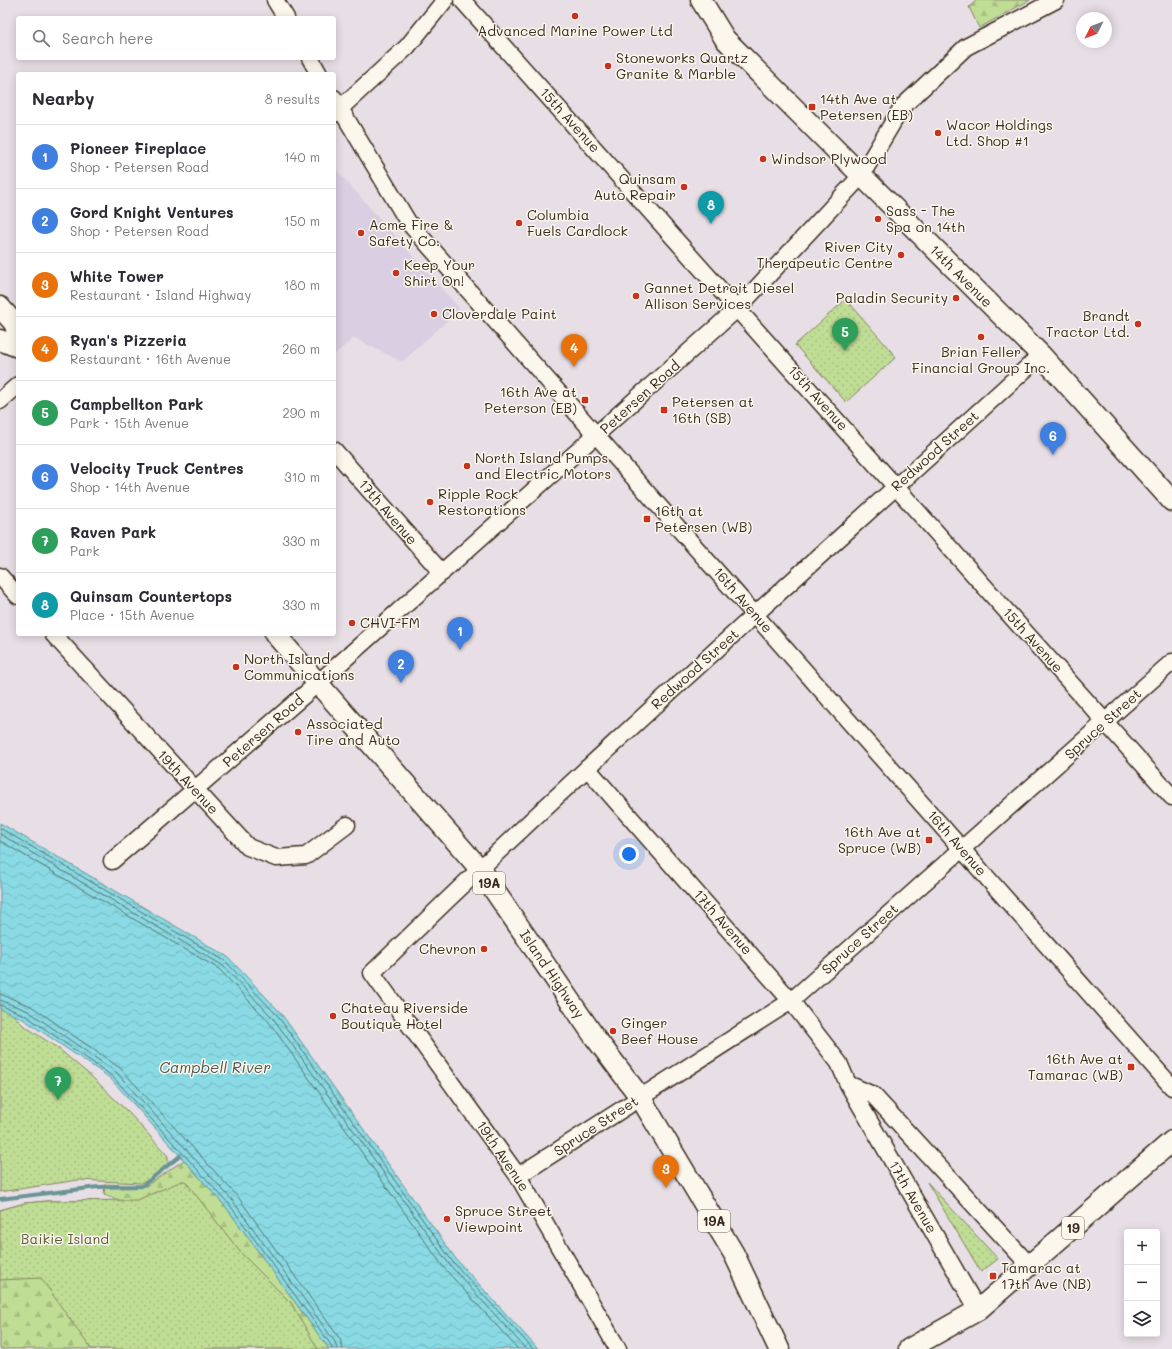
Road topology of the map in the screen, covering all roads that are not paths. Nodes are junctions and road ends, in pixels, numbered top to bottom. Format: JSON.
{"nodes":[{"id":1,"x":275,"y":0,"type":"edge"},
{"id":2,"x":445,"y":0,"type":"edge"},
{"id":3,"x":462,"y":0,"type":"edge"},
{"id":4,"x":701,"y":0,"type":"edge"},
{"id":5,"x":1056,"y":0,"type":"edge"},
{"id":6,"x":285,"y":16,"type":"edge"},
{"id":7,"x":311,"y":60,"type":"edge"},
{"id":8,"x":318,"y":72,"type":"edge"},
{"id":9,"x":336,"y":107,"type":"edge"},
{"id":10,"x":861,"y":176,"type":"junction"},
{"id":11,"x":0,"y":307,"type":"edge"},
{"id":12,"x":738,"y":308,"type":"junction"},
{"id":13,"x":16,"y":328,"type":"edge"},
{"id":14,"x":0,"y":340,"type":"edge"},
{"id":15,"x":16,"y":346,"type":"edge"},
{"id":16,"x":1041,"y":355,"type":"junction"},
{"id":17,"x":16,"y":386,"type":"edge"},
{"id":18,"x":0,"y":401,"type":"edge"},
{"id":19,"x":596,"y":435,"type":"junction"},
{"id":20,"x":336,"y":452,"type":"edge"},
{"id":21,"x":896,"y":487,"type":"junction"},
{"id":22,"x":1172,"y":501,"type":"edge"},
{"id":23,"x":442,"y":573,"type":"junction"},
{"id":24,"x":0,"y":576,"type":"edge"},
{"id":25,"x":16,"y":594,"type":"edge"},
{"id":26,"x":756,"y":615,"type":"junction"},
{"id":27,"x":55,"y":636,"type":"edge"},
{"id":28,"x":277,"y":636,"type":"edge"},
{"id":29,"x":1172,"y":662,"type":"edge"},
{"id":30,"x":318,"y":683,"type":"junction"},
{"id":31,"x":1106,"y":722,"type":"junction"},
{"id":32,"x":587,"y":768,"type":"junction"},
{"id":33,"x":195,"y":789,"type":"junction"},
{"id":34,"x":1172,"y":797,"type":"edge"},
{"id":35,"x":347,"y":825,"type":"dead end"},
{"id":36,"x":962,"y":849,"type":"junction"},
{"id":37,"x":112,"y":861,"type":"dead end"},
{"id":38,"x":479,"y":868,"type":"junction"},
{"id":39,"x":372,"y":973,"type":"joint"},
{"id":40,"x":791,"y":1001,"type":"junction"},
{"id":41,"x":848,"y":1084,"type":"junction"},
{"id":42,"x":1172,"y":1087,"type":"edge"},
{"id":43,"x":640,"y":1097,"type":"junction"},
{"id":44,"x":1172,"y":1141,"type":"edge"},
{"id":45,"x":518,"y":1176,"type":"junction"},
{"id":46,"x":1030,"y":1266,"type":"junction"},
{"id":47,"x":978,"y":1310,"type":"junction"},
{"id":48,"x":618,"y":1349,"type":"edge"},
{"id":49,"x":779,"y":1349,"type":"edge"},
{"id":50,"x":909,"y":1349,"type":"edge"}],
"edges":[{"from":1,"to":6,"type":"street"},
{"from":2,"to":9,"type":"street"},
{"from":3,"to":12,"type":"street","name":"15th Avenue"},
{"from":4,"to":10,"type":"main road","name":"14th Avenue"},
{"from":5,"to":10,"type":"street","name":"Petersen Road"},
{"from":7,"to":8,"type":"street"},
{"from":9,"to":19,"type":"street","name":"16th Avenue"},
{"from":10,"to":12,"type":"street","name":"Petersen Road"},
{"from":10,"to":16,"type":"main road","name":"14th Avenue"},
{"from":11,"to":13,"type":"main road"},
{"from":12,"to":19,"type":"street","name":"Petersen Road"},
{"from":12,"to":21,"type":"street","name":"15th Avenue"},
{"from":14,"to":15,"type":"main road"},
{"from":16,"to":21,"type":"street","name":"Redwood Street"},
{"from":16,"to":22,"type":"main road","name":"14th Avenue"},
{"from":17,"to":18,"type":"street"},
{"from":19,"to":23,"type":"street","name":"Petersen Road"},
{"from":19,"to":26,"type":"street","name":"16th Avenue"},
{"from":20,"to":23,"type":"street","name":"17th Avenue"},
{"from":21,"to":26,"type":"street","name":"Redwood Street"},
{"from":21,"to":31,"type":"street","name":"15th Avenue"},
{"from":23,"to":30,"type":"street","name":"Petersen Road"},
{"from":24,"to":25,"type":"street"},
{"from":26,"to":32,"type":"street","name":"Redwood Street"},
{"from":26,"to":36,"type":"street","name":"16th Avenue"},
{"from":27,"to":33,"type":"street","name":"19th Avenue"},
{"from":28,"to":30,"type":"main road","name":"Island Highway","number":"19A"},
{"from":29,"to":31,"type":"street","name":"Spruce Street"},
{"from":30,"to":33,"type":"street","name":"Petersen Road"},
{"from":30,"to":38,"type":"main road","name":"Island Highway","number":"19A"},
{"from":31,"to":34,"type":"street","name":"15th Avenue"},
{"from":31,"to":36,"type":"street","name":"Spruce Street"},
{"from":32,"to":38,"type":"street","name":"Redwood Street"},
{"from":32,"to":40,"type":"street","name":"17th Avenue"},
{"from":33,"to":35,"type":"street","name":"19th Avenue"},
{"from":33,"to":37,"type":"street","name":"Petersen Road"},
{"from":36,"to":40,"type":"street","name":"Spruce Street"},
{"from":36,"to":42,"type":"street","name":"16th Avenue"},
{"from":38,"to":39,"type":"street","name":"Redwood Street"},
{"from":38,"to":43,"type":"main road","name":"Island Highway","number":"19A"},
{"from":39,"to":45,"type":"street","name":"19th Avenue"},
{"from":40,"to":41,"type":"street","name":"17th Avenue"},
{"from":40,"to":43,"type":"street","name":"Spruce Street"},
{"from":41,"to":46,"type":"street"},
{"from":41,"to":47,"type":"street","name":"17th Avenue"},
{"from":43,"to":45,"type":"street","name":"Spruce Street"},
{"from":43,"to":49,"type":"main road","name":"Island Highway","number":"19A"},
{"from":44,"to":46,"type":"main road","number":"19"},
{"from":45,"to":48,"type":"street","name":"19th Avenue"},
{"from":46,"to":47,"type":"main road","number":"19"},
{"from":47,"to":50,"type":"main road","number":"19"}]}
